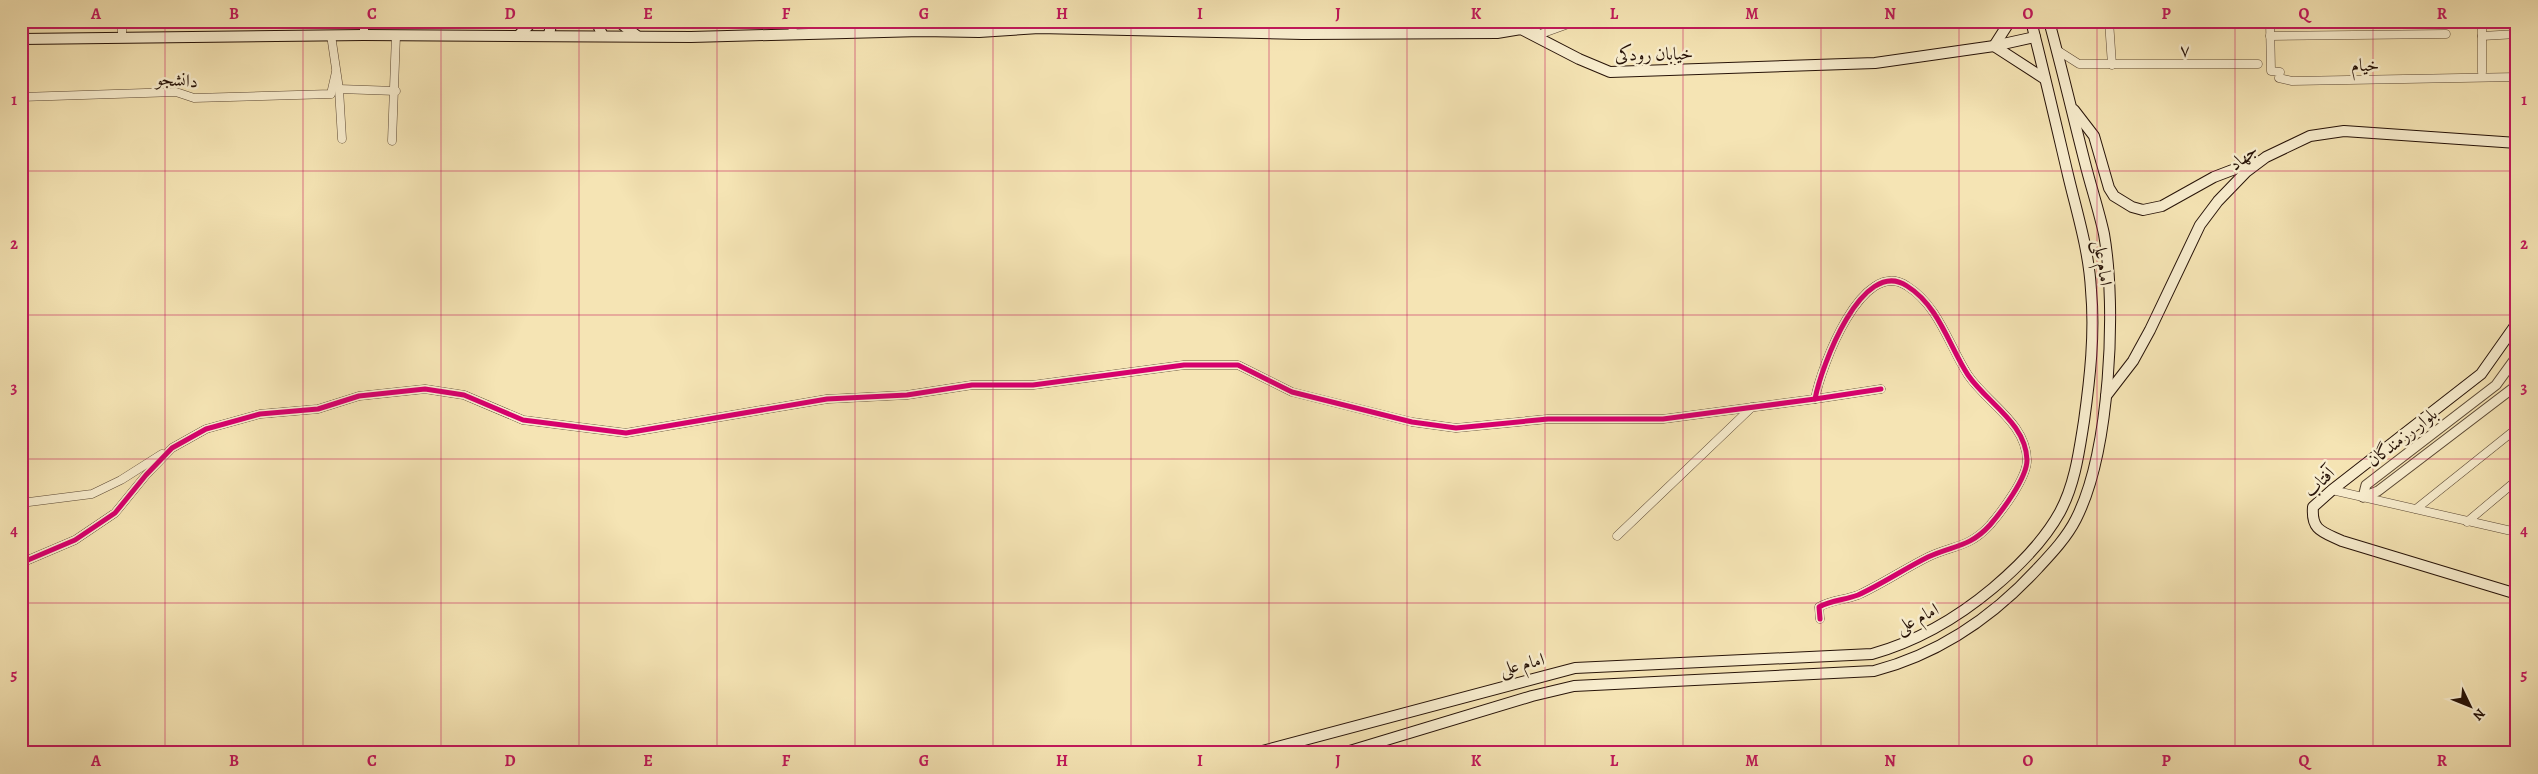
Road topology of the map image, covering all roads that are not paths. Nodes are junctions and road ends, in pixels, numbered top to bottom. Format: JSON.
{"nodes":[{"id":1,"x":122,"y":21,"type":"edge"},
{"id":2,"x":364,"y":21,"type":"edge"},
{"id":3,"x":533,"y":21,"type":"edge"},
{"id":4,"x":552,"y":21,"type":"edge"},
{"id":5,"x":596,"y":21,"type":"edge"},
{"id":6,"x":618,"y":21,"type":"edge"},
{"id":7,"x":792,"y":21,"type":"edge"},
{"id":8,"x":1196,"y":21,"type":"edge"},
{"id":9,"x":1291,"y":21,"type":"edge"},
{"id":10,"x":1538,"y":21,"type":"edge"},
{"id":11,"x":1679,"y":21,"type":"edge"},
{"id":12,"x":2010,"y":21,"type":"edge"},
{"id":13,"x":2031,"y":21,"type":"edge"},
{"id":14,"x":2049,"y":21,"type":"edge"},
{"id":15,"x":2109,"y":21,"type":"edge"},
{"id":16,"x":2270,"y":21,"type":"edge"},
{"id":17,"x":2482,"y":21,"type":"edge"},
{"id":18,"x":1216,"y":26,"type":"edge"},
{"id":19,"x":1271,"y":26,"type":"edge"},
{"id":20,"x":1180,"y":30,"type":"junction"},
{"id":21,"x":520,"y":34,"type":"junction"},
{"id":22,"x":549,"y":34,"type":"junction"},
{"id":23,"x":602,"y":34,"type":"junction"},
{"id":24,"x":793,"y":34,"type":"junction"},
{"id":25,"x":1302,"y":34,"type":"junction"},
{"id":26,"x":2446,"y":34,"type":"dead end"},
{"id":27,"x":2517,"y":34,"type":"edge"},
{"id":28,"x":332,"y":35,"type":"junction"},
{"id":29,"x":364,"y":35,"type":"junction"},
{"id":30,"x":396,"y":35,"type":"junction"},
{"id":31,"x":122,"y":36,"type":"junction"},
{"id":32,"x":637,"y":36,"type":"junction"},
{"id":33,"x":1535,"y":36,"type":"junction"},
{"id":34,"x":2270,"y":36,"type":"junction"},
{"id":35,"x":2482,"y":36,"type":"junction"},
{"id":36,"x":2035,"y":37,"type":"junction"},
{"id":37,"x":21,"y":39,"type":"edge"},
{"id":38,"x":1994,"y":46,"type":"junction"},
{"id":39,"x":2057,"y":50,"type":"junction"},
{"id":40,"x":2258,"y":64,"type":"dead end"},
{"id":41,"x":2112,"y":66,"type":"junction"},
{"id":42,"x":336,"y":72,"type":"junction"},
{"id":43,"x":2482,"y":72,"type":"dead end"},
{"id":44,"x":2517,"y":77,"type":"edge"},
{"id":45,"x":2045,"y":79,"type":"junction"},
{"id":46,"x":339,"y":89,"type":"junction"},
{"id":47,"x":396,"y":91,"type":"junction"},
{"id":48,"x":21,"y":97,"type":"edge"},
{"id":49,"x":2071,"y":106,"type":"junction"},
{"id":50,"x":342,"y":139,"type":"dead end"},
{"id":51,"x":392,"y":141,"type":"dead end"},
{"id":52,"x":2517,"y":143,"type":"edge"},
{"id":53,"x":2266,"y":157,"type":"junction"},
{"id":54,"x":2517,"y":323,"type":"edge"},
{"id":55,"x":2517,"y":356,"type":"edge"},
{"id":56,"x":2517,"y":385,"type":"edge"},
{"id":57,"x":1881,"y":389,"type":"dead end"},
{"id":58,"x":2105,"y":397,"type":"junction"},
{"id":59,"x":1814,"y":399,"type":"junction"},
{"id":60,"x":1752,"y":407,"type":"junction"},
{"id":61,"x":2516,"y":429,"type":"edge"},
{"id":62,"x":172,"y":448,"type":"junction"},
{"id":63,"x":2517,"y":480,"type":"edge"},
{"id":64,"x":2332,"y":490,"type":"junction"},
{"id":65,"x":2363,"y":497,"type":"junction"},
{"id":66,"x":21,"y":503,"type":"edge"},
{"id":67,"x":2416,"y":509,"type":"junction"},
{"id":68,"x":2467,"y":522,"type":"junction"},
{"id":69,"x":2516,"y":532,"type":"edge"},
{"id":70,"x":1618,"y":536,"type":"dead end"},
{"id":71,"x":21,"y":563,"type":"edge"},
{"id":72,"x":2517,"y":594,"type":"edge"},
{"id":73,"x":1820,"y":619,"type":"dead end"},
{"id":74,"x":1571,"y":669,"type":"junction"},
{"id":75,"x":1574,"y":686,"type":"junction"},
{"id":76,"x":1273,"y":750,"type":"edge"},
{"id":77,"x":1255,"y":753,"type":"edge"},
{"id":78,"x":1343,"y":753,"type":"edge"}],
"edges":[{"from":1,"to":31,"type":"street"},
{"from":2,"to":29,"type":"street"},
{"from":3,"to":21,"type":"main road"},
{"from":4,"to":22,"type":"main road"},
{"from":5,"to":23,"type":"main road"},
{"from":6,"to":32,"type":"main road"},
{"from":7,"to":24,"type":"street"},
{"from":8,"to":20,"type":"main road"},
{"from":9,"to":25,"type":"main road"},
{"from":10,"to":33,"type":"street"},
{"from":11,"to":33,"type":"street"},
{"from":12,"to":38,"type":"main road"},
{"from":13,"to":36,"type":"main road","name":"امام علی"},
{"from":14,"to":39,"type":"main road","name":"امام علی"},
{"from":15,"to":41,"type":"street"},
{"from":16,"to":34,"type":"street","name":"خیام"},
{"from":17,"to":35,"type":"street"},
{"from":18,"to":19,"type":"main road","name":"خیابان رودکی"},
{"from":18,"to":20,"type":"main road","name":"خیابان رودکی"},
{"from":19,"to":25,"type":"main road","name":"خیابان رودکی"},
{"from":20,"to":24,"type":"main road","name":"خیابان رودکی"},
{"from":21,"to":22,"type":"main road","name":"خیابان رودکی"},
{"from":21,"to":30,"type":"main road","name":"خیابان رودکی"},
{"from":22,"to":23,"type":"main road","name":"خیابان رودکی"},
{"from":23,"to":32,"type":"main road","name":"خیابان رودکی"},
{"from":24,"to":32,"type":"main road","name":"خیابان رودکی"},
{"from":25,"to":33,"type":"main road","name":"خیابان رودکی"},
{"from":26,"to":34,"type":"street"},
{"from":27,"to":35,"type":"street"},
{"from":28,"to":29,"type":"main road","name":"خیابان رودکی"},
{"from":28,"to":31,"type":"main road","name":"خیابان رودکی"},
{"from":28,"to":42,"type":"street"},
{"from":29,"to":30,"type":"main road","name":"خیابان رودکی"},
{"from":30,"to":47,"type":"street"},
{"from":31,"to":37,"type":"main road","name":"خیابان رودکی"},
{"from":33,"to":38,"type":"main road","name":"خیابان رودکی"},
{"from":34,"to":44,"type":"street","name":"خیام"},
{"from":35,"to":43,"type":"street"},
{"from":36,"to":38,"type":"main road","name":"خیابان رودکی"},
{"from":36,"to":45,"type":"main road","name":"امام علی"},
{"from":38,"to":45,"type":"main road"},
{"from":39,"to":41,"type":"street","name":"۷"},
{"from":39,"to":49,"type":"main road","name":"امام علی"},
{"from":40,"to":41,"type":"street","name":"۷"},
{"from":42,"to":46,"type":"street"},
{"from":42,"to":48,"type":"street","name":"دانشجو"},
{"from":45,"to":74,"type":"main road","name":"امام علی"},
{"from":46,"to":47,"type":"street"},
{"from":46,"to":50,"type":"street"},
{"from":47,"to":51,"type":"street"},
{"from":49,"to":53,"type":"main road"},
{"from":49,"to":58,"type":"main road","name":"امام علی"},
{"from":52,"to":53,"type":"main road","name":"جهاد"},
{"from":53,"to":58,"type":"main road","name":"جهاد"},
{"from":54,"to":64,"type":"main road","name":"آفتاب"},
{"from":55,"to":65,"type":"street","name":"بلوار رزمندگان"},
{"from":56,"to":65,"type":"street","name":"بلوار رزمندگان"},
{"from":57,"to":59,"type":"street"},
{"from":58,"to":75,"type":"main road","name":"امام علی"},
{"from":59,"to":60,"type":"street"},
{"from":59,"to":73,"type":"street"},
{"from":60,"to":62,"type":"street"},
{"from":60,"to":70,"type":"street"},
{"from":61,"to":67,"type":"street"},
{"from":62,"to":66,"type":"street"},
{"from":62,"to":71,"type":"street"},
{"from":63,"to":68,"type":"street"},
{"from":64,"to":65,"type":"street"},
{"from":64,"to":72,"type":"main road","name":"آفتاب"},
{"from":65,"to":67,"type":"street"},
{"from":67,"to":68,"type":"street"},
{"from":68,"to":69,"type":"street"},
{"from":74,"to":75,"type":"main road"},
{"from":74,"to":76,"type":"main road","name":"امام علی"},
{"from":75,"to":78,"type":"main road","name":"امام علی"},
{"from":76,"to":77,"type":"main road","name":"امام علی"}]}
